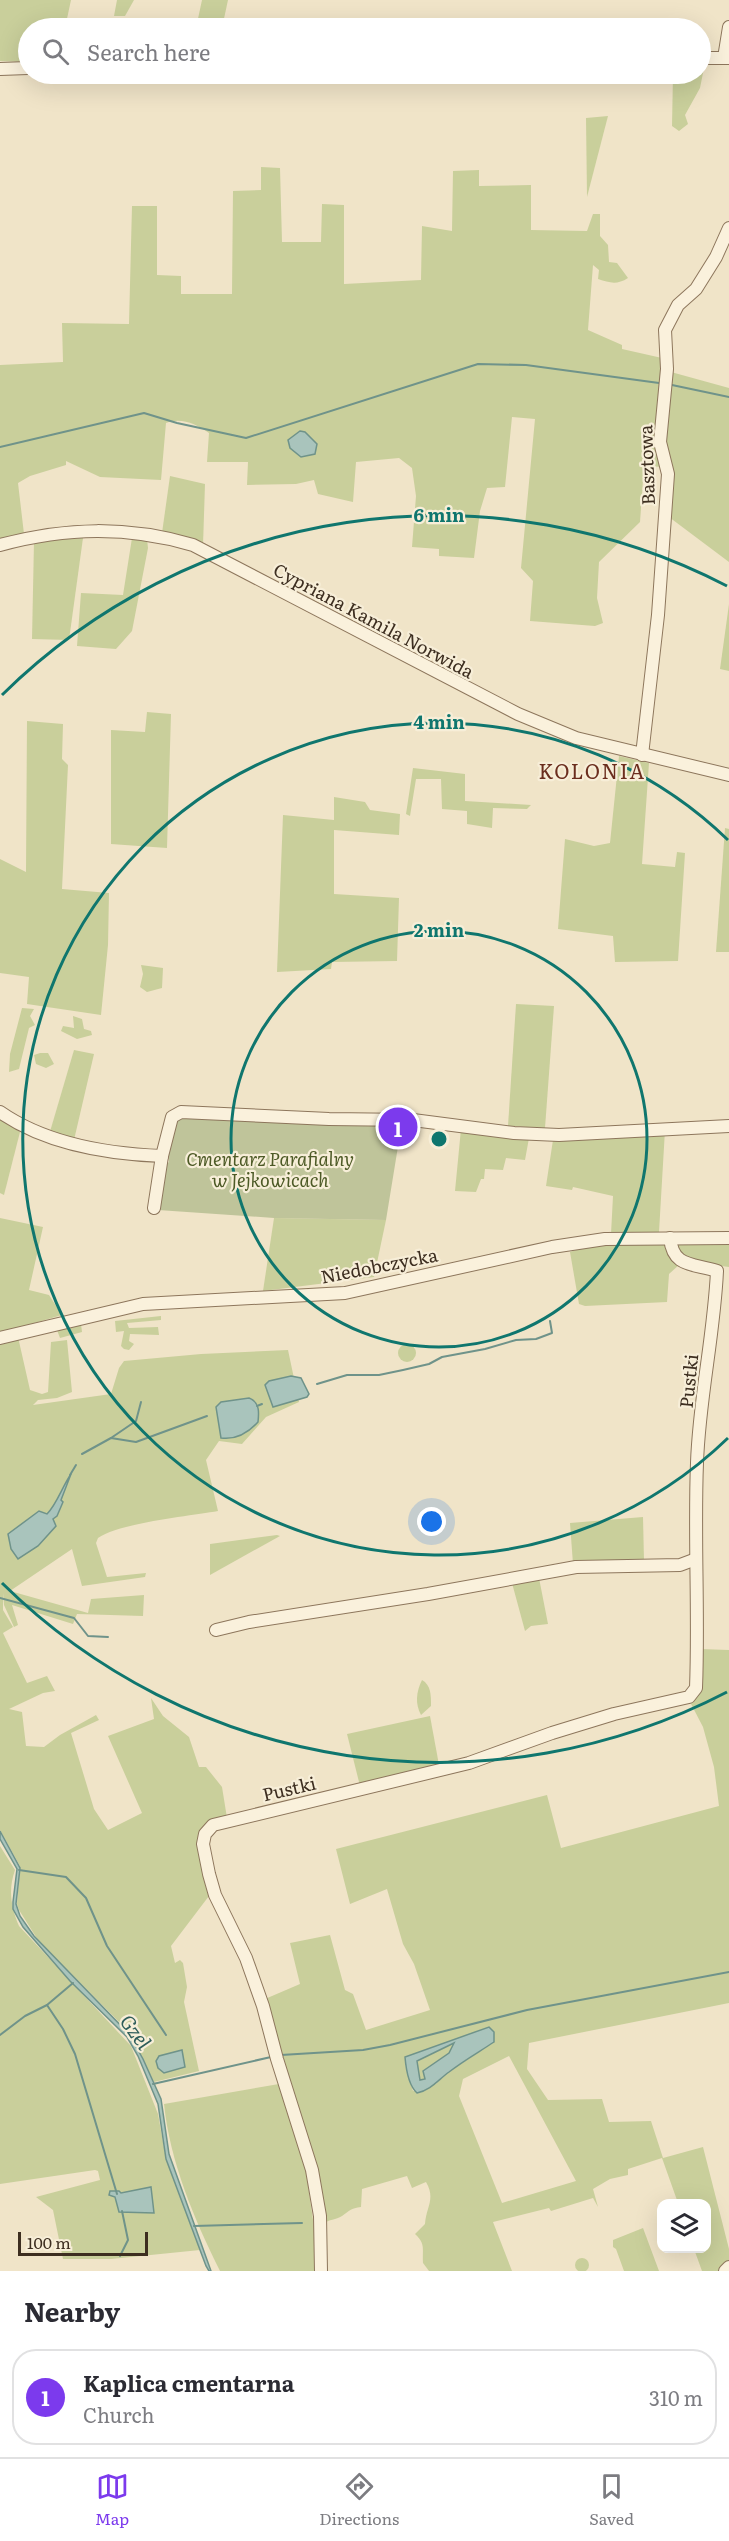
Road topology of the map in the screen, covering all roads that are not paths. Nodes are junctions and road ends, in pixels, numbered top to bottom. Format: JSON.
{"nodes":[{"id":1,"x":729,"y":27,"type":"edge"},
{"id":2,"x":726,"y":58,"type":"edge"},
{"id":3,"x":18,"y":68,"type":"edge"},
{"id":4,"x":0,"y":69,"type":"edge"},
{"id":5,"x":729,"y":228,"type":"edge"},
{"id":6,"x":716,"y":257,"type":"junction"},
{"id":7,"x":729,"y":259,"type":"edge"},
{"id":8,"x":0,"y":545,"type":"edge"},
{"id":9,"x":642,"y":754,"type":"junction"},
{"id":10,"x":729,"y":775,"type":"edge"},
{"id":11,"x":0,"y":1112,"type":"edge"},
{"id":12,"x":729,"y":1126,"type":"edge"},
{"id":13,"x":162,"y":1156,"type":"junction"},
{"id":14,"x":154,"y":1208,"type":"dead end"},
{"id":15,"x":670,"y":1238,"type":"junction"},
{"id":16,"x":729,"y":1238,"type":"edge"},
{"id":17,"x":0,"y":1338,"type":"edge"},
{"id":18,"x":696,"y":1559,"type":"junction"},
{"id":19,"x":216,"y":1630,"type":"dead end"},
{"id":20,"x":729,"y":2267,"type":"edge"},
{"id":21,"x":321,"y":2271,"type":"edge"},
{"id":22,"x":724,"y":2271,"type":"edge"}],
"edges":[{"from":1,"to":2,"type":"street"},
{"from":3,"to":4,"type":"street"},
{"from":5,"to":6,"type":"street","name":"Basztowa"},
{"from":6,"to":7,"type":"street"},
{"from":6,"to":9,"type":"street","name":"Basztowa"},
{"from":8,"to":9,"type":"street","name":"Cypriana Kamila Norwida"},
{"from":9,"to":10,"type":"street","name":"Cypriana Kamila Norwida"},
{"from":11,"to":13,"type":"street"},
{"from":12,"to":13,"type":"street"},
{"from":13,"to":14,"type":"street"},
{"from":15,"to":16,"type":"street","name":"Niedobczycka"},
{"from":15,"to":17,"type":"street","name":"Niedobczycka"},
{"from":15,"to":18,"type":"street","name":"Pustki"},
{"from":18,"to":19,"type":"street"},
{"from":18,"to":21,"type":"street","name":"Pustki"},
{"from":20,"to":22,"type":"street"}]}
